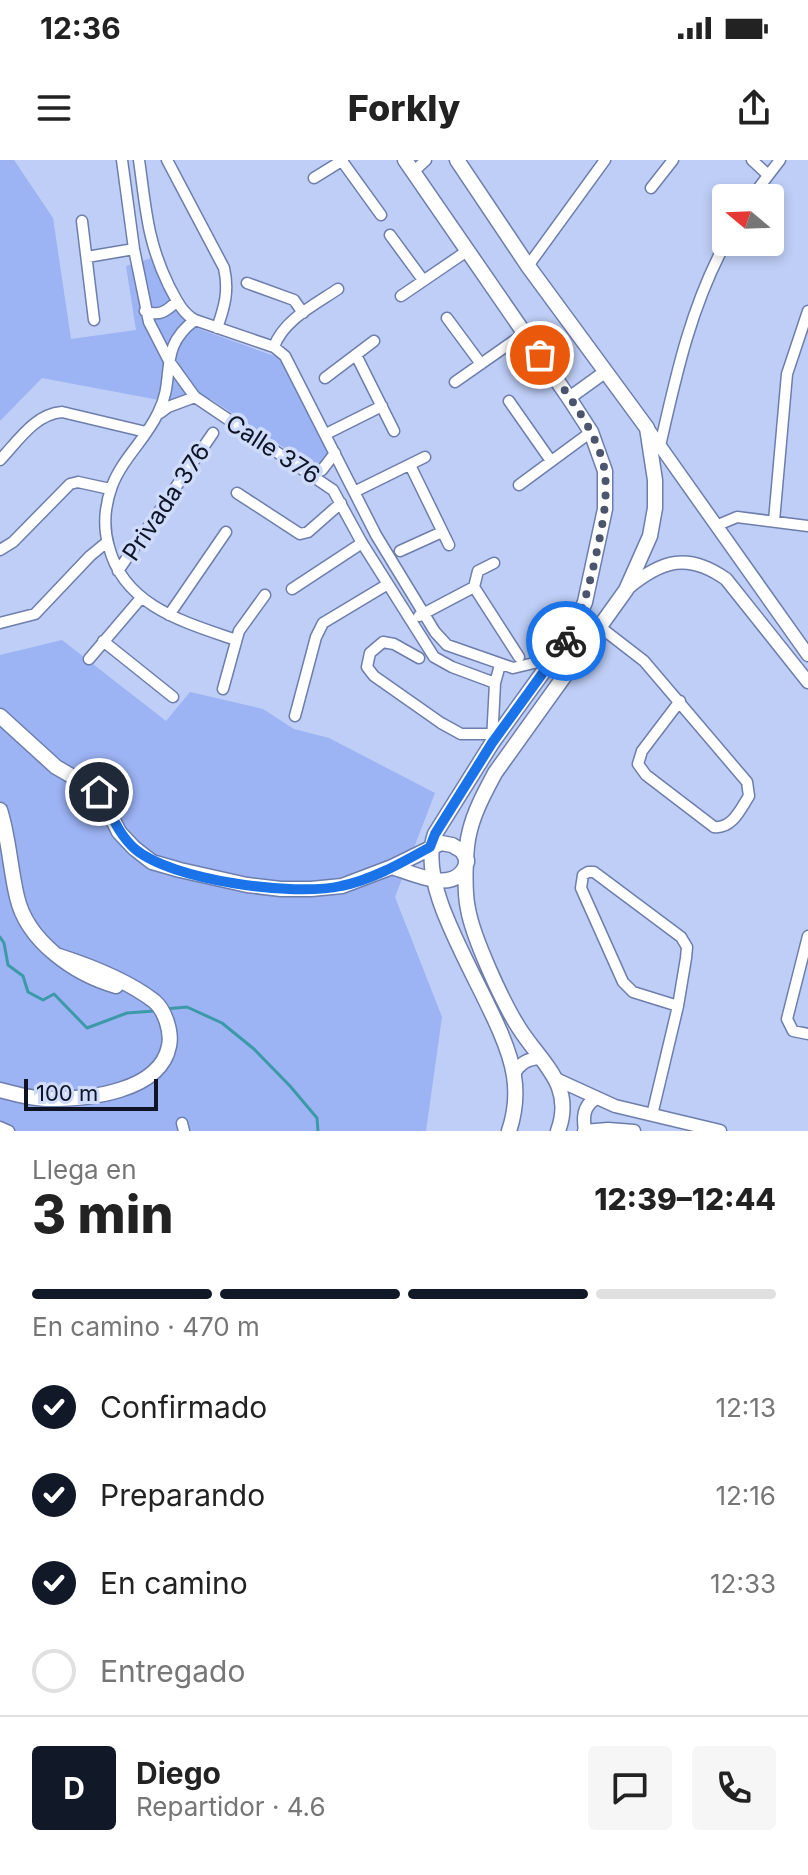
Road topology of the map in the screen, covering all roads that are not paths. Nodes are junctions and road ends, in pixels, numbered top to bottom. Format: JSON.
{"nodes":[{"id":1,"x":122,"y":160,"type":"edge"},
{"id":2,"x":139,"y":160,"type":"edge"},
{"id":3,"x":167,"y":160,"type":"edge"},
{"id":4,"x":342,"y":160,"type":"edge"},
{"id":5,"x":426,"y":160,"type":"edge"},
{"id":6,"x":457,"y":160,"type":"edge"},
{"id":7,"x":605,"y":160,"type":"edge"},
{"id":8,"x":673,"y":160,"type":"edge"},
{"id":9,"x":752,"y":160,"type":"edge"},
{"id":10,"x":780,"y":160,"type":"edge"},
{"id":11,"x":409,"y":166,"type":"edge"},
{"id":12,"x":767,"y":174,"type":"junction"},
{"id":13,"x":314,"y":178,"type":"dead end"},
{"id":14,"x":760,"y":184,"type":"edge"},
{"id":15,"x":651,"y":188,"type":"dead end"},
{"id":16,"x":381,"y":215,"type":"dead end"},
{"id":17,"x":82,"y":221,"type":"dead end"},
{"id":18,"x":390,"y":235,"type":"dead end"},
{"id":19,"x":134,"y":249,"type":"junction"},
{"id":20,"x":467,"y":251,"type":"junction"},
{"id":21,"x":718,"y":256,"type":"edge"},
{"id":22,"x":87,"y":257,"type":"junction"},
{"id":23,"x":528,"y":266,"type":"junction"},
{"id":24,"x":423,"y":280,"type":"junction"},
{"id":25,"x":247,"y":283,"type":"dead end"},
{"id":26,"x":338,"y":289,"type":"dead end"},
{"id":27,"x":401,"y":296,"type":"dead end"},
{"id":28,"x":177,"y":301,"type":"junction"},
{"id":29,"x":145,"y":311,"type":"junction"},
{"id":30,"x":808,"y":311,"type":"edge"},
{"id":31,"x":303,"y":313,"type":"junction"},
{"id":32,"x":447,"y":318,"type":"dead end"},
{"id":33,"x":94,"y":320,"type":"dead end"},
{"id":34,"x":195,"y":320,"type":"junction"},
{"id":35,"x":217,"y":328,"type":"junction"},
{"id":36,"x":525,"y":333,"type":"junction"},
{"id":37,"x":374,"y":341,"type":"dead end"},
{"id":38,"x":274,"y":347,"type":"junction"},
{"id":39,"x":356,"y":355,"type":"junction"},
{"id":40,"x":169,"y":361,"type":"junction"},
{"id":41,"x":481,"y":364,"type":"junction"},
{"id":42,"x":605,"y":372,"type":"junction"},
{"id":43,"x":325,"y":378,"type":"dead end"},
{"id":44,"x":455,"y":382,"type":"dead end"},
{"id":45,"x":195,"y":397,"type":"junction"},
{"id":46,"x":569,"y":398,"type":"junction"},
{"id":47,"x":509,"y":401,"type":"dead end"},
{"id":48,"x":382,"y":406,"type":"junction"},
{"id":49,"x":158,"y":414,"type":"junction"},
{"id":50,"x":647,"y":428,"type":"junction"},
{"id":51,"x":394,"y":431,"type":"dead end"},
{"id":52,"x":146,"y":432,"type":"junction"},
{"id":53,"x":591,"y":432,"type":"junction"},
{"id":54,"x":213,"y":433,"type":"dead end"},
{"id":55,"x":326,"y":434,"type":"junction"},
{"id":56,"x":660,"y":446,"type":"junction"},
{"id":57,"x":335,"y":453,"type":"junction"},
{"id":58,"x":425,"y":457,"type":"dead end"},
{"id":59,"x":0,"y":460,"type":"edge"},
{"id":60,"x":551,"y":461,"type":"junction"},
{"id":61,"x":410,"y":465,"type":"junction"},
{"id":62,"x":312,"y":474,"type":"junction"},
{"id":63,"x":519,"y":485,"type":"dead end"},
{"id":64,"x":110,"y":489,"type":"junction"},
{"id":65,"x":354,"y":492,"type":"junction"},
{"id":66,"x":237,"y":493,"type":"dead end"},
{"id":67,"x":341,"y":503,"type":"junction"},
{"id":68,"x":774,"y":521,"type":"junction"},
{"id":69,"x":718,"y":525,"type":"junction"},
{"id":70,"x":808,"y":526,"type":"edge"},
{"id":71,"x":226,"y":532,"type":"dead end"},
{"id":72,"x":442,"y":532,"type":"junction"},
{"id":73,"x":107,"y":542,"type":"junction"},
{"id":74,"x":362,"y":543,"type":"junction"},
{"id":75,"x":449,"y":545,"type":"dead end"},
{"id":76,"x":0,"y":550,"type":"edge"},
{"id":77,"x":400,"y":551,"type":"dead end"},
{"id":78,"x":494,"y":563,"type":"dead end"},
{"id":79,"x":118,"y":571,"type":"junction"},
{"id":80,"x":388,"y":584,"type":"junction"},
{"id":81,"x":474,"y":587,"type":"junction"},
{"id":82,"x":292,"y":589,"type":"dead end"},
{"id":83,"x":626,"y":590,"type":"junction"},
{"id":84,"x":265,"y":595,"type":"dead end"},
{"id":85,"x":141,"y":598,"type":"junction"},
{"id":86,"x":423,"y":614,"type":"junction"},
{"id":87,"x":169,"y":615,"type":"junction"},
{"id":88,"x":410,"y":621,"type":"junction"},
{"id":89,"x":0,"y":623,"type":"edge"},
{"id":90,"x":600,"y":627,"type":"junction"},
{"id":91,"x":236,"y":640,"type":"junction"},
{"id":92,"x":103,"y":641,"type":"junction"},
{"id":93,"x":808,"y":655,"type":"edge"},
{"id":94,"x":519,"y":657,"type":"dead end"},
{"id":95,"x":419,"y":658,"type":"dead end"},
{"id":96,"x":555,"y":658,"type":"junction"},
{"id":97,"x":89,"y":659,"type":"dead end"},
{"id":98,"x":500,"y":665,"type":"junction"},
{"id":99,"x":808,"y":682,"type":"edge"},
{"id":100,"x":495,"y":683,"type":"junction"},
{"id":101,"x":223,"y":689,"type":"dead end"},
{"id":102,"x":173,"y":697,"type":"dead end"},
{"id":103,"x":680,"y":701,"type":"junction"},
{"id":104,"x":0,"y":716,"type":"edge"},
{"id":105,"x":295,"y":716,"type":"dead end"},
{"id":106,"x":492,"y":739,"type":"junction"},
{"id":107,"x":0,"y":810,"type":"edge"},
{"id":108,"x":430,"y":847,"type":"junction"},
{"id":109,"x":467,"y":860,"type":"junction"},
{"id":110,"x":392,"y":867,"type":"junction"},
{"id":111,"x":434,"y":879,"type":"junction"},
{"id":112,"x":808,"y":936,"type":"edge"},
{"id":113,"x":678,"y":1006,"type":"junction"},
{"id":114,"x":808,"y":1034,"type":"edge"},
{"id":115,"x":539,"y":1058,"type":"junction"},
{"id":116,"x":514,"y":1073,"type":"junction"},
{"id":117,"x":558,"y":1080,"type":"junction"},
{"id":118,"x":0,"y":1090,"type":"edge"},
{"id":119,"x":595,"y":1099,"type":"junction"},
{"id":120,"x":652,"y":1115,"type":"junction"},
{"id":121,"x":0,"y":1127,"type":"edge"},
{"id":122,"x":9,"y":1131,"type":"edge"},
{"id":123,"x":509,"y":1131,"type":"edge"},
{"id":124,"x":558,"y":1131,"type":"edge"},
{"id":125,"x":585,"y":1131,"type":"edge"},
{"id":126,"x":634,"y":1131,"type":"edge"},
{"id":127,"x":720,"y":1131,"type":"edge"}],
"edges":[{"from":1,"to":19,"type":"street","name":"Calle 376"},
{"from":2,"to":28,"type":"street"},
{"from":3,"to":35,"type":"street"},
{"from":4,"to":13,"type":"street"},
{"from":4,"to":16,"type":"street"},
{"from":5,"to":11,"type":"street"},
{"from":6,"to":23,"type":"main road"},
{"from":7,"to":23,"type":"street"},
{"from":8,"to":15,"type":"street"},
{"from":9,"to":12,"type":"street"},
{"from":10,"to":12,"type":"street"},
{"from":11,"to":20,"type":"main road"},
{"from":12,"to":14,"type":"street"},
{"from":17,"to":22,"type":"street"},
{"from":18,"to":24,"type":"street"},
{"from":19,"to":22,"type":"street"},
{"from":19,"to":29,"type":"street","name":"Calle 376"},
{"from":20,"to":24,"type":"street"},
{"from":20,"to":36,"type":"main road"},
{"from":21,"to":56,"type":"street"},
{"from":22,"to":33,"type":"street"},
{"from":23,"to":42,"type":"main road"},
{"from":24,"to":27,"type":"street"},
{"from":25,"to":31,"type":"street"},
{"from":26,"to":31,"type":"street"},
{"from":28,"to":29,"type":"street"},
{"from":28,"to":34,"type":"street"},
{"from":29,"to":40,"type":"street","name":"Calle 376"},
{"from":30,"to":68,"type":"street"},
{"from":31,"to":38,"type":"street"},
{"from":32,"to":41,"type":"street"},
{"from":34,"to":35,"type":"street"},
{"from":34,"to":40,"type":"street"},
{"from":35,"to":38,"type":"street"},
{"from":36,"to":41,"type":"street"},
{"from":36,"to":46,"type":"main road"},
{"from":37,"to":39,"type":"street"},
{"from":38,"to":55,"type":"street","name":"Calle 376"},
{"from":39,"to":43,"type":"street"},
{"from":39,"to":48,"type":"street"},
{"from":40,"to":45,"type":"street","name":"Calle 376"},
{"from":40,"to":49,"type":"street"},
{"from":41,"to":44,"type":"street"},
{"from":42,"to":46,"type":"street"},
{"from":42,"to":50,"type":"main road"},
{"from":45,"to":49,"type":"street"},
{"from":45,"to":62,"type":"street","name":"Calle 376"},
{"from":46,"to":53,"type":"main road"},
{"from":47,"to":60,"type":"street"},
{"from":48,"to":51,"type":"street"},
{"from":48,"to":55,"type":"street"},
{"from":49,"to":52,"type":"street","name":"Privada 376"},
{"from":50,"to":56,"type":"street"},
{"from":50,"to":83,"type":"main road"},
{"from":52,"to":59,"type":"street"},
{"from":52,"to":64,"type":"street","name":"Privada 376"},
{"from":53,"to":60,"type":"street"},
{"from":53,"to":96,"type":"main road"},
{"from":54,"to":79,"type":"street","name":"Privada 376"},
{"from":55,"to":57,"type":"street","name":"Calle 376"},
{"from":56,"to":69,"type":"street"},
{"from":57,"to":62,"type":"street"},
{"from":57,"to":65,"type":"street","name":"Calle 376"},
{"from":58,"to":61,"type":"street"},
{"from":60,"to":63,"type":"street"},
{"from":61,"to":65,"type":"street"},
{"from":61,"to":72,"type":"street"},
{"from":62,"to":67,"type":"street","name":"Calle 376"},
{"from":64,"to":73,"type":"street","name":"Privada 376"},
{"from":64,"to":76,"type":"street"},
{"from":65,"to":86,"type":"street","name":"Calle 376"},
{"from":66,"to":67,"type":"street"},
{"from":67,"to":74,"type":"street","name":"Calle 376"},
{"from":68,"to":69,"type":"street"},
{"from":68,"to":70,"type":"street"},
{"from":69,"to":93,"type":"street"},
{"from":71,"to":87,"type":"street"},
{"from":72,"to":75,"type":"street"},
{"from":72,"to":77,"type":"street"},
{"from":73,"to":79,"type":"street","name":"Privada 376"},
{"from":73,"to":89,"type":"street"},
{"from":74,"to":80,"type":"street","name":"Calle 376"},
{"from":74,"to":82,"type":"street"},
{"from":78,"to":81,"type":"street"},
{"from":79,"to":85,"type":"street","name":"Privada 376"},
{"from":80,"to":88,"type":"street","name":"Calle 376"},
{"from":80,"to":105,"type":"street"},
{"from":81,"to":86,"type":"street"},
{"from":81,"to":94,"type":"street"},
{"from":83,"to":90,"type":"main road"},
{"from":83,"to":99,"type":"street"},
{"from":84,"to":91,"type":"street"},
{"from":85,"to":87,"type":"street","name":"Privada 376"},
{"from":85,"to":92,"type":"street"},
{"from":86,"to":88,"type":"street"},
{"from":86,"to":98,"type":"street","name":"Calle 376"},
{"from":87,"to":91,"type":"street","name":"Privada 376"},
{"from":88,"to":100,"type":"street","name":"Calle 376"},
{"from":90,"to":103,"type":"street"},
{"from":90,"to":109,"type":"main road"},
{"from":91,"to":101,"type":"street"},
{"from":92,"to":97,"type":"street"},
{"from":92,"to":102,"type":"street"},
{"from":95,"to":106,"type":"street"},
{"from":96,"to":98,"type":"street","name":"Calle 376"},
{"from":96,"to":106,"type":"main road"},
{"from":98,"to":100,"type":"street"},
{"from":100,"to":106,"type":"street"},
{"from":103,"to":103,"type":"street"},
{"from":104,"to":110,"type":"main road"},
{"from":106,"to":108,"type":"main road"},
{"from":107,"to":118,"type":"main road"},
{"from":108,"to":109,"type":"main road"},
{"from":108,"to":110,"type":"main road"},
{"from":108,"to":111,"type":"main road"},
{"from":109,"to":111,"type":"main road"},
{"from":109,"to":115,"type":"main road"},
{"from":110,"to":111,"type":"main road"},
{"from":111,"to":116,"type":"main road"},
{"from":112,"to":114,"type":"street"},
{"from":113,"to":113,"type":"street"},
{"from":113,"to":120,"type":"street"},
{"from":115,"to":116,"type":"street"},
{"from":115,"to":117,"type":"main road"},
{"from":116,"to":123,"type":"main road"},
{"from":117,"to":119,"type":"street"},
{"from":117,"to":124,"type":"main road"},
{"from":119,"to":120,"type":"street"},
{"from":119,"to":125,"type":"street"},
{"from":120,"to":127,"type":"street"},
{"from":121,"to":122,"type":"street"},
{"from":125,"to":126,"type":"street"}]}
